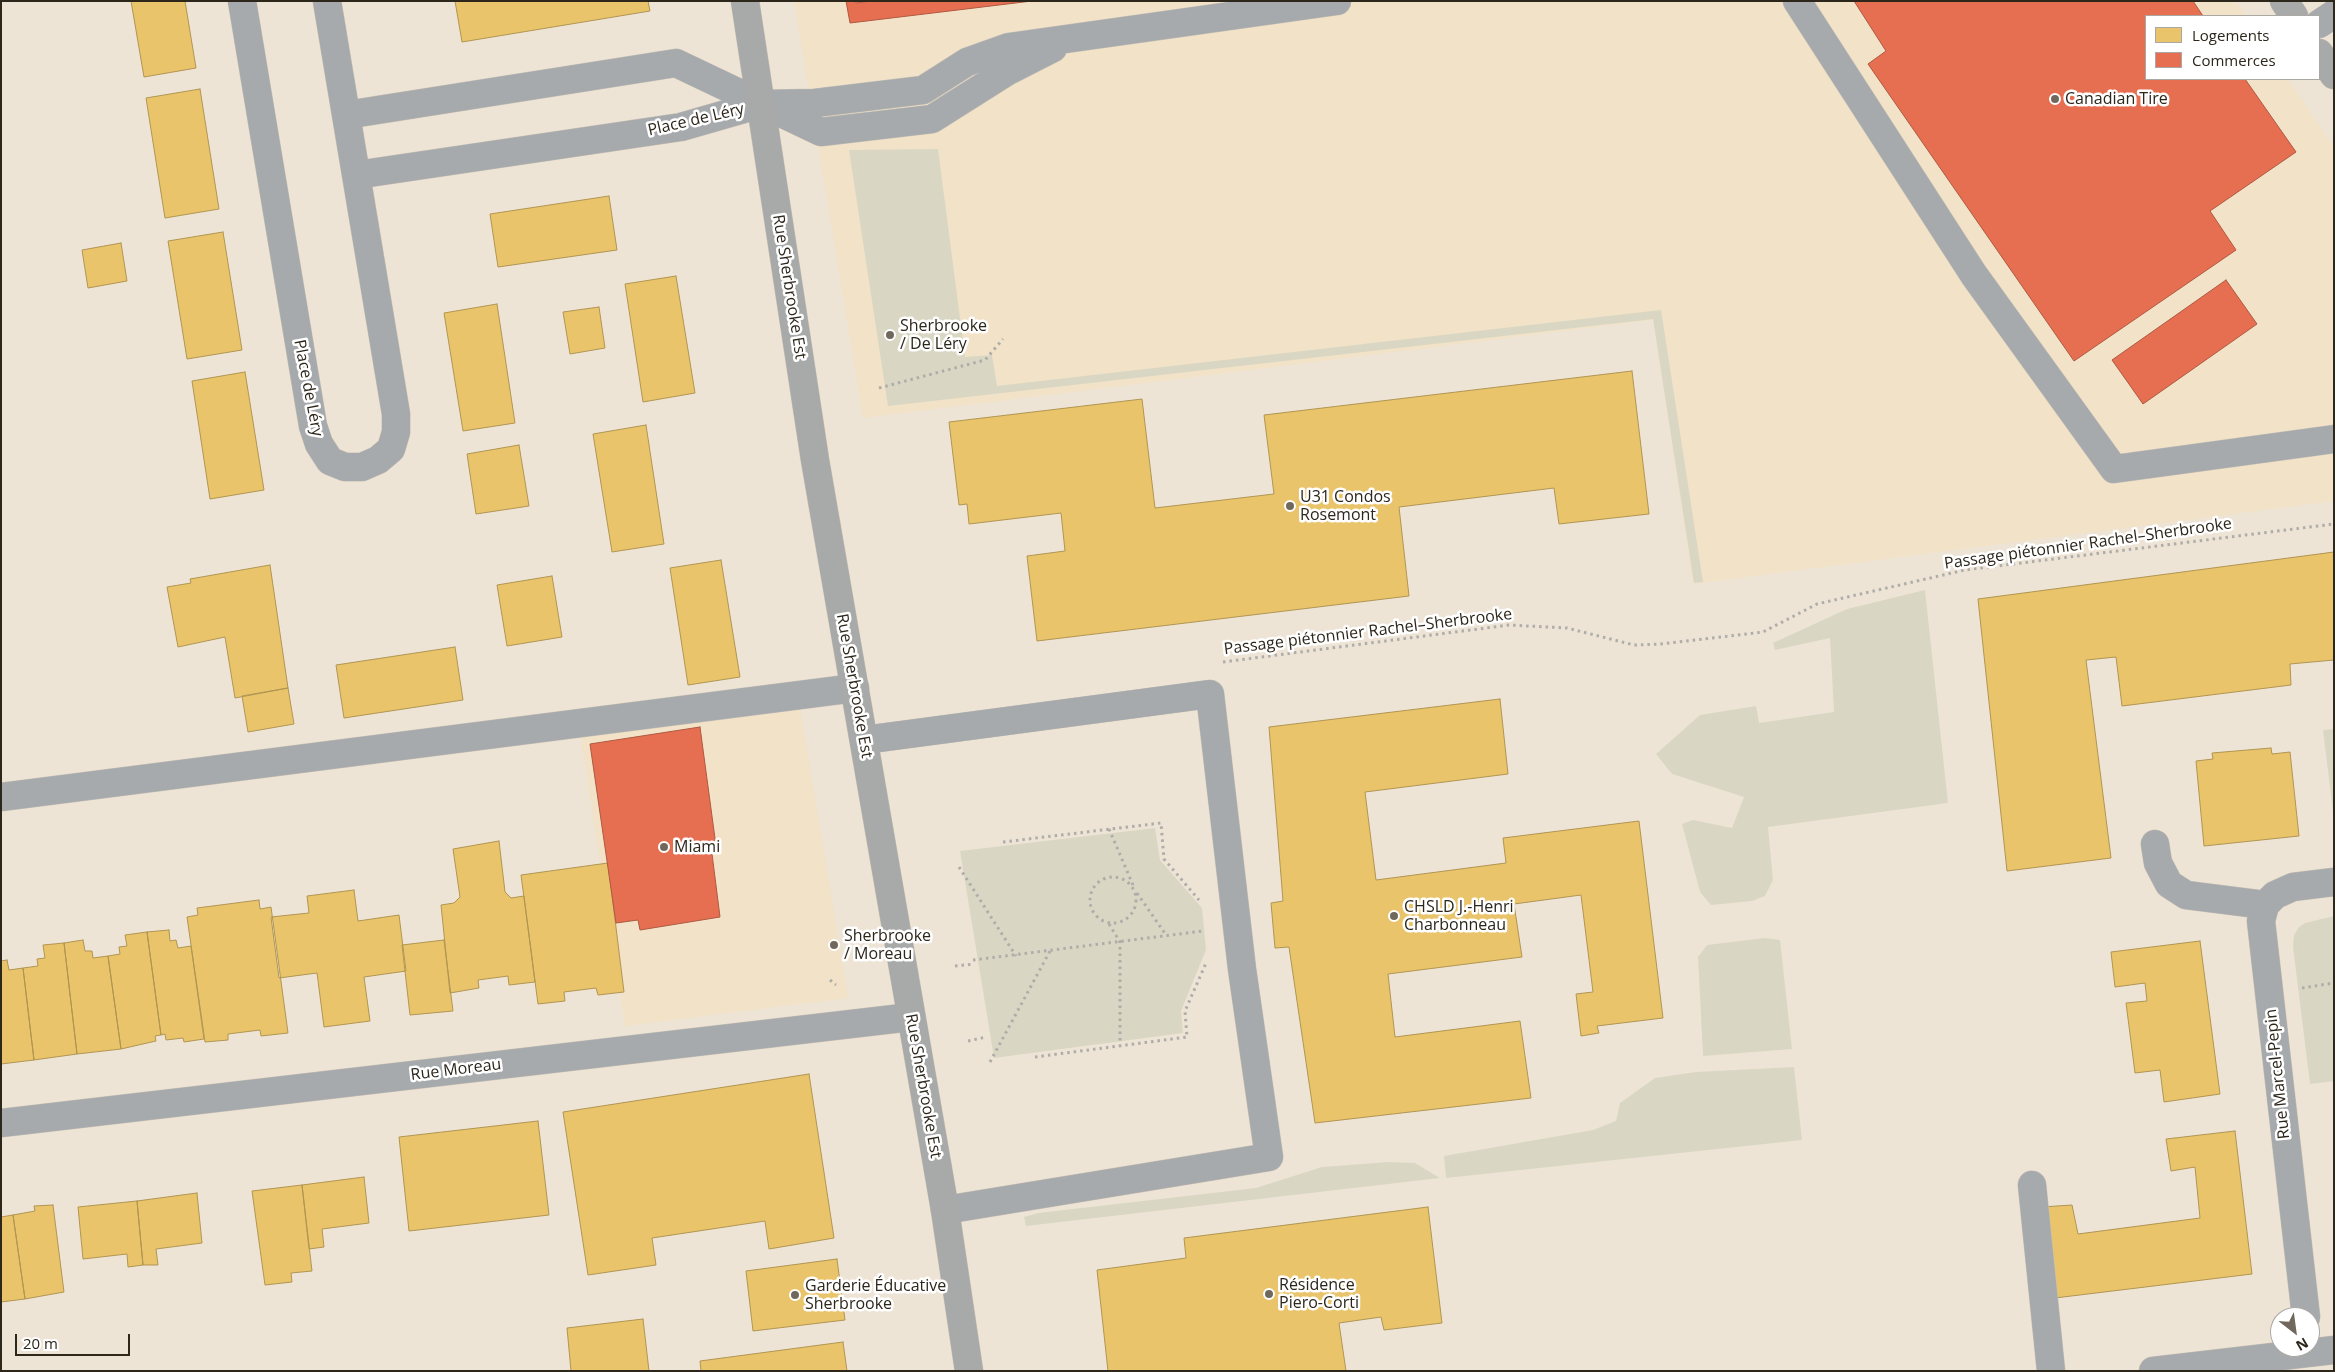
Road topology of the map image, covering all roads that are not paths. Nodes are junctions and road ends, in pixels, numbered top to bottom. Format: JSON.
{"nodes":[{"id":1,"x":242,"y":1,"type":"edge"},
{"id":2,"x":327,"y":1,"type":"edge"},
{"id":3,"x":744,"y":1,"type":"edge"},
{"id":4,"x":1338,"y":1,"type":"edge"},
{"id":5,"x":1797,"y":1,"type":"edge"},
{"id":6,"x":2284,"y":1,"type":"edge"},
{"id":7,"x":2334,"y":14,"type":"edge"},
{"id":8,"x":2293,"y":15,"type":"edge"},
{"id":9,"x":2320,"y":23,"type":"edge"},
{"id":10,"x":2320,"y":54,"type":"edge"},
{"id":11,"x":2334,"y":75,"type":"edge"},
{"id":12,"x":761,"y":104,"type":"junction"},
{"id":13,"x":346,"y":114,"type":"junction"},
{"id":14,"x":356,"y":174,"type":"junction"},
{"id":15,"x":2334,"y":439,"type":"edge"},
{"id":16,"x":855,"y":688,"type":"junction"},
{"id":17,"x":864,"y":740,"type":"junction"},
{"id":18,"x":1,"y":797,"type":"edge"},
{"id":19,"x":2155,"y":844,"type":"dead end"},
{"id":20,"x":2334,"y":882,"type":"edge"},
{"id":21,"x":2265,"y":905,"type":"junction"},
{"id":22,"x":911,"y":1016,"type":"junction"},
{"id":23,"x":1,"y":1123,"type":"edge"},
{"id":24,"x":2032,"y":1185,"type":"dead end"},
{"id":25,"x":945,"y":1210,"type":"junction"},
{"id":26,"x":2305,"y":1307,"type":"edge"},
{"id":27,"x":2270,"y":1356,"type":"edge"},
{"id":28,"x":969,"y":1371,"type":"edge"},
{"id":29,"x":2051,"y":1371,"type":"edge"},
{"id":30,"x":2153,"y":1371,"type":"edge"}],
"edges":[{"from":1,"to":14,"type":"street","name":"Place de Léry"},
{"from":2,"to":13,"type":"street","name":"Place de Léry"},
{"from":3,"to":12,"type":"main road","name":"Rue Sherbrooke Est"},
{"from":4,"to":12,"type":"street"},
{"from":5,"to":15,"type":"street"},
{"from":6,"to":8,"type":"main road"},
{"from":7,"to":9,"type":"street"},
{"from":10,"to":11,"type":"main road"},
{"from":12,"to":13,"type":"street","name":"Place de Léry"},
{"from":12,"to":14,"type":"street","name":"Place de Léry"},
{"from":12,"to":16,"type":"main road","name":"Rue Sherbrooke Est"},
{"from":13,"to":14,"type":"street","name":"Place de Léry"},
{"from":16,"to":17,"type":"main road","name":"Rue Sherbrooke Est"},
{"from":16,"to":18,"type":"street"},
{"from":17,"to":22,"type":"main road","name":"Rue Sherbrooke Est"},
{"from":17,"to":25,"type":"street"},
{"from":19,"to":21,"type":"street"},
{"from":20,"to":21,"type":"street"},
{"from":21,"to":26,"type":"street","name":"Rue Marcel-Pepin"},
{"from":22,"to":23,"type":"street","name":"Rue Moreau"},
{"from":22,"to":25,"type":"main road","name":"Rue Sherbrooke Est"},
{"from":24,"to":29,"type":"street"},
{"from":25,"to":28,"type":"main road","name":"Rue Sherbrooke Est"},
{"from":27,"to":30,"type":"street"}]}
